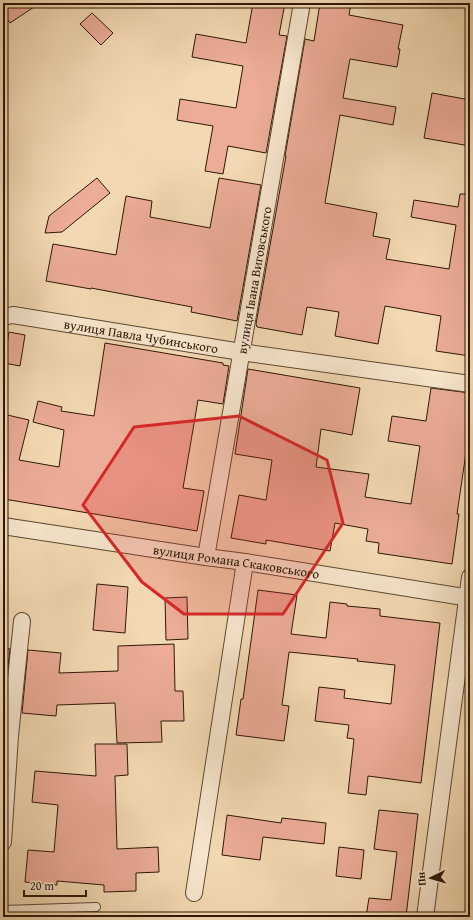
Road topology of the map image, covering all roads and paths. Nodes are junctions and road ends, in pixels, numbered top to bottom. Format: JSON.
{"nodes":[{"id":1,"x":302,"y":3,"type":"edge"},
{"id":2,"x":3,"y":317,"type":"edge"},
{"id":3,"x":241,"y":352,"type":"junction"},
{"id":4,"x":470,"y":384,"type":"edge"},
{"id":5,"x":3,"y":526,"type":"edge"},
{"id":6,"x":206,"y":557,"type":"junction"},
{"id":7,"x":245,"y":562,"type":"junction"},
{"id":8,"x":470,"y":576,"type":"edge"},
{"id":9,"x":468,"y":598,"type":"edge"},
{"id":10,"x":22,"y":621,"type":"dead end"},
{"id":11,"x":3,"y":842,"type":"edge"},
{"id":12,"x":194,"y":894,"type":"dead end"},
{"id":13,"x":96,"y":907,"type":"dead end"},
{"id":14,"x":3,"y":910,"type":"edge"},
{"id":15,"x":425,"y":917,"type":"edge"}],
"edges":[{"from":1,"to":3,"type":"street","name":"вулиця Івана Виговського"},
{"from":2,"to":3,"type":"street","name":"вулиця Павла Чубинського"},
{"from":3,"to":4,"type":"street","name":"вулиця Павла Чубинського"},
{"from":3,"to":6,"type":"street","name":"вулиця Івана Виговського"},
{"from":5,"to":6,"type":"street","name":"вулиця Романа Скаковського"},
{"from":6,"to":7,"type":"street","name":"вулиця Романа Скаковського"},
{"from":7,"to":9,"type":"street","name":"вулиця Романа Скаковського"},
{"from":7,"to":12,"type":"street"},
{"from":8,"to":9,"type":"street"},
{"from":9,"to":15,"type":"street"},
{"from":10,"to":11,"type":"street"},
{"from":13,"to":14,"type":"lane"}]}
